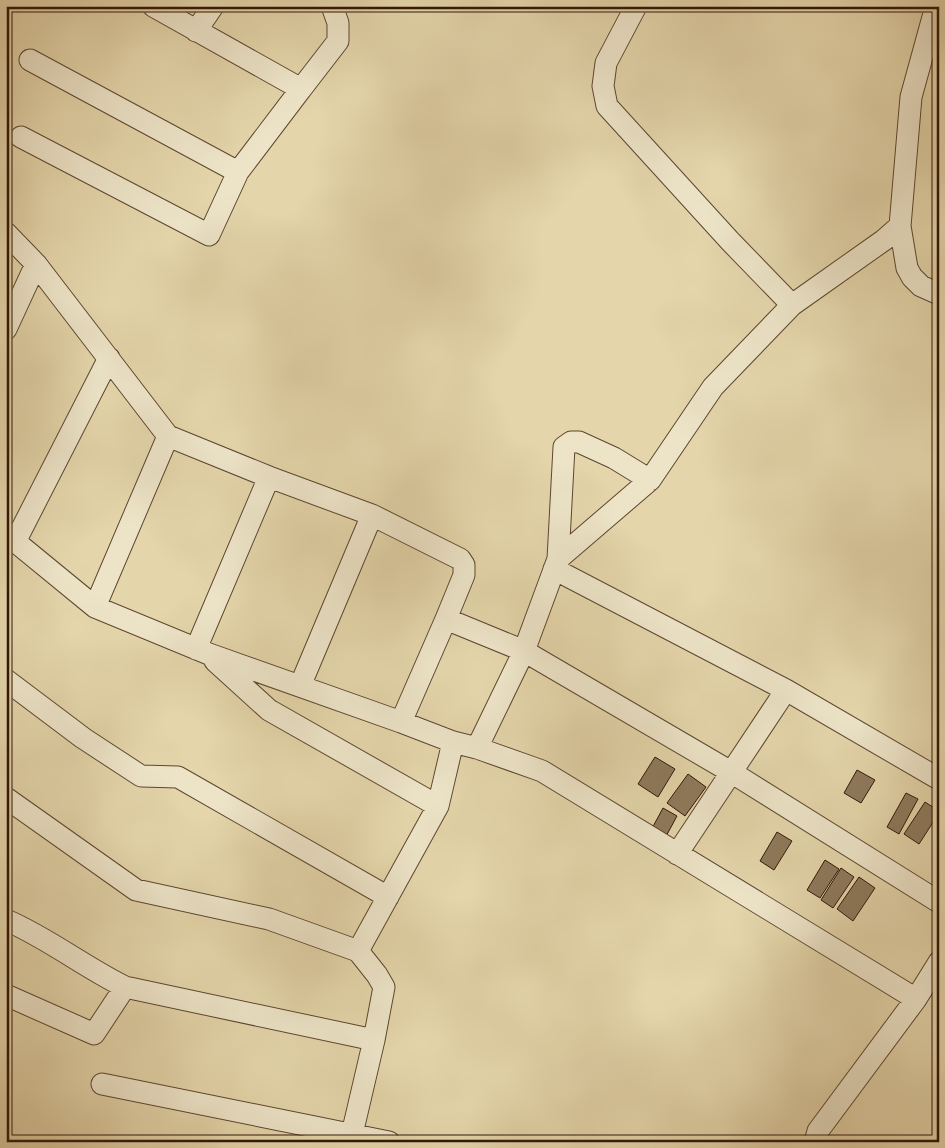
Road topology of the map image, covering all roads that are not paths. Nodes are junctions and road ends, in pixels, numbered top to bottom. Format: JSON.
{"nodes":[{"id":1,"x":152,"y":6,"type":"edge"},
{"id":2,"x":213,"y":6,"type":"edge"},
{"id":3,"x":332,"y":6,"type":"edge"},
{"id":4,"x":636,"y":6,"type":"edge"},
{"id":5,"x":936,"y":6,"type":"edge"},
{"id":6,"x":196,"y":31,"type":"junction"},
{"id":7,"x":30,"y":60,"type":"dead end"},
{"id":8,"x":302,"y":89,"type":"junction"},
{"id":9,"x":20,"y":137,"type":"dead end"},
{"id":10,"x":238,"y":172,"type":"junction"},
{"id":11,"x":900,"y":226,"type":"junction"},
{"id":12,"x":6,"y":233,"type":"edge"},
{"id":13,"x":36,"y":264,"type":"junction"},
{"id":14,"x":939,"y":294,"type":"edge"},
{"id":15,"x":792,"y":305,"type":"junction"},
{"id":16,"x":6,"y":329,"type":"edge"},
{"id":17,"x":109,"y":358,"type":"junction"},
{"id":18,"x":168,"y":436,"type":"junction"},
{"id":19,"x":269,"y":477,"type":"junction"},
{"id":20,"x":650,"y":480,"type":"junction"},
{"id":21,"x":372,"y":516,"type":"junction"},
{"id":22,"x":11,"y":538,"type":"edge"},
{"id":23,"x":556,"y":564,"type":"junction"},
{"id":24,"x":95,"y":607,"type":"junction"},
{"id":25,"x":446,"y":620,"type":"junction"},
{"id":26,"x":524,"y":651,"type":"junction"},
{"id":27,"x":202,"y":652,"type":"junction"},
{"id":28,"x":6,"y":680,"type":"edge"},
{"id":29,"x":300,"y":686,"type":"junction"},
{"id":30,"x":786,"y":690,"type":"junction"},
{"id":31,"x":401,"y":722,"type":"junction"},
{"id":32,"x":452,"y":742,"type":"junction"},
{"id":33,"x":477,"y":748,"type":"junction"},
{"id":34,"x":731,"y":772,"type":"junction"},
{"id":35,"x":939,"y":779,"type":"edge"},
{"id":36,"x":6,"y":798,"type":"edge"},
{"id":37,"x":438,"y":806,"type":"junction"},
{"id":38,"x":678,"y":854,"type":"junction"},
{"id":39,"x":388,"y":897,"type":"junction"},
{"id":40,"x":939,"y":902,"type":"edge"},
{"id":41,"x":6,"y":920,"type":"edge"},
{"id":42,"x":358,"y":951,"type":"junction"},
{"id":43,"x":939,"y":962,"type":"edge"},
{"id":44,"x":125,"y":987,"type":"junction"},
{"id":45,"x":6,"y":995,"type":"edge"},
{"id":46,"x":916,"y":999,"type":"junction"},
{"id":47,"x":374,"y":1040,"type":"junction"},
{"id":48,"x":102,"y":1084,"type":"dead end"},
{"id":49,"x":352,"y":1134,"type":"junction"},
{"id":50,"x":390,"y":1142,"type":"edge"},
{"id":51,"x":815,"y":1142,"type":"edge"}],
"edges":[{"from":1,"to":6,"type":"street"},
{"from":2,"to":6,"type":"street"},
{"from":3,"to":8,"type":"street"},
{"from":4,"to":15,"type":"street"},
{"from":5,"to":11,"type":"street"},
{"from":6,"to":8,"type":"street"},
{"from":7,"to":10,"type":"street"},
{"from":8,"to":10,"type":"street"},
{"from":9,"to":10,"type":"street"},
{"from":11,"to":14,"type":"street"},
{"from":11,"to":15,"type":"street"},
{"from":12,"to":13,"type":"street"},
{"from":13,"to":16,"type":"street"},
{"from":13,"to":17,"type":"street"},
{"from":15,"to":20,"type":"street"},
{"from":17,"to":18,"type":"street"},
{"from":17,"to":22,"type":"street"},
{"from":18,"to":19,"type":"street"},
{"from":18,"to":24,"type":"street"},
{"from":19,"to":21,"type":"street"},
{"from":19,"to":27,"type":"street"},
{"from":20,"to":23,"type":"street"},
{"from":20,"to":23,"type":"street"},
{"from":21,"to":25,"type":"street"},
{"from":21,"to":29,"type":"street"},
{"from":22,"to":24,"type":"street"},
{"from":23,"to":26,"type":"street"},
{"from":23,"to":30,"type":"street"},
{"from":24,"to":27,"type":"street"},
{"from":25,"to":26,"type":"street"},
{"from":25,"to":31,"type":"street"},
{"from":26,"to":33,"type":"street"},
{"from":26,"to":34,"type":"street"},
{"from":27,"to":29,"type":"street"},
{"from":27,"to":37,"type":"street"},
{"from":28,"to":39,"type":"street"},
{"from":29,"to":31,"type":"street"},
{"from":30,"to":34,"type":"street"},
{"from":30,"to":35,"type":"street"},
{"from":31,"to":32,"type":"street"},
{"from":32,"to":33,"type":"street"},
{"from":32,"to":37,"type":"street"},
{"from":33,"to":38,"type":"street"},
{"from":34,"to":38,"type":"street"},
{"from":34,"to":40,"type":"street"},
{"from":36,"to":42,"type":"street"},
{"from":37,"to":39,"type":"street"},
{"from":38,"to":46,"type":"street"},
{"from":39,"to":42,"type":"street"},
{"from":41,"to":44,"type":"street"},
{"from":42,"to":47,"type":"street"},
{"from":43,"to":46,"type":"street"},
{"from":44,"to":45,"type":"street"},
{"from":44,"to":47,"type":"street"},
{"from":46,"to":51,"type":"street"},
{"from":47,"to":49,"type":"street"},
{"from":48,"to":49,"type":"street"},
{"from":49,"to":50,"type":"street"}]}
